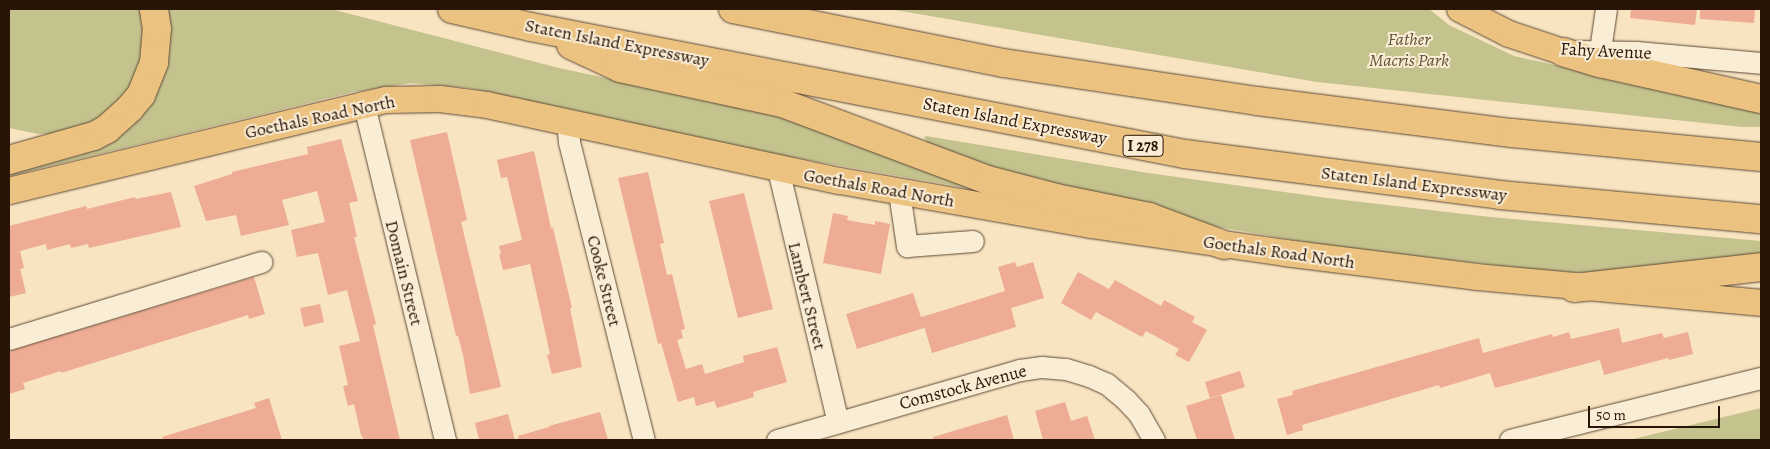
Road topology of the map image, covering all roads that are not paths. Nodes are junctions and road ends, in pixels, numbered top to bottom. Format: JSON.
{"nodes":[{"id":1,"x":154,"y":9,"type":"edge"},
{"id":2,"x":452,"y":9,"type":"edge"},
{"id":3,"x":733,"y":9,"type":"edge"},
{"id":4,"x":1460,"y":9,"type":"edge"},
{"id":5,"x":1606,"y":9,"type":"edge"},
{"id":6,"x":531,"y":27,"type":"junction"},
{"id":7,"x":1600,"y":50,"type":"junction"},
{"id":8,"x":1563,"y":52,"type":"junction"},
{"id":9,"x":1761,"y":63,"type":"edge"},
{"id":10,"x":1761,"y":99,"type":"edge"},
{"id":11,"x":364,"y":105,"type":"junction"},
{"id":12,"x":567,"y":122,"type":"junction"},
{"id":13,"x":9,"y":140,"type":"edge"},
{"id":14,"x":63,"y":146,"type":"junction"},
{"id":15,"x":1761,"y":157,"type":"edge"},
{"id":16,"x":9,"y":160,"type":"edge"},
{"id":17,"x":778,"y":169,"type":"junction"},
{"id":18,"x":9,"y":191,"type":"edge"},
{"id":19,"x":899,"y":192,"type":"junction"},
{"id":20,"x":1761,"y":219,"type":"edge"},
{"id":21,"x":974,"y":241,"type":"dead end"},
{"id":22,"x":1224,"y":245,"type":"junction"},
{"id":23,"x":261,"y":262,"type":"dead end"},
{"id":24,"x":1761,"y":266,"type":"edge"},
{"id":25,"x":1574,"y":288,"type":"junction"},
{"id":26,"x":1761,"y":304,"type":"edge"},
{"id":27,"x":9,"y":339,"type":"edge"},
{"id":28,"x":1761,"y":378,"type":"edge"},
{"id":29,"x":838,"y":422,"type":"junction"},
{"id":30,"x":1521,"y":439,"type":"edge"},
{"id":31,"x":445,"y":440,"type":"edge"},
{"id":32,"x":644,"y":440,"type":"edge"},
{"id":33,"x":777,"y":440,"type":"edge"},
{"id":34,"x":1154,"y":440,"type":"edge"}],
"edges":[{"from":1,"to":14,"type":"highway"},
{"from":2,"to":6,"type":"highway","name":"Staten Island Expressway","number":"I 278"},
{"from":3,"to":15,"type":"highway"},
{"from":4,"to":8,"type":"main road","name":"Fahy Avenue"},
{"from":5,"to":7,"type":"street"},
{"from":6,"to":20,"type":"highway","name":"Staten Island Expressway","number":"I 278"},
{"from":6,"to":22,"type":"highway"},
{"from":7,"to":8,"type":"street","name":"Fahy Avenue"},
{"from":7,"to":9,"type":"street","name":"Fahy Avenue"},
{"from":8,"to":10,"type":"highway"},
{"from":11,"to":12,"type":"main road","name":"Goethals Road North"},
{"from":11,"to":18,"type":"main road","name":"Goethals Road North"},
{"from":11,"to":31,"type":"street","name":"Domain Street"},
{"from":12,"to":17,"type":"main road","name":"Goethals Road North"},
{"from":12,"to":32,"type":"street","name":"Cooke Street"},
{"from":13,"to":14,"type":"highway"},
{"from":14,"to":16,"type":"highway"},
{"from":17,"to":19,"type":"main road","name":"Goethals Road North"},
{"from":17,"to":29,"type":"street","name":"Lambert Street"},
{"from":19,"to":21,"type":"street"},
{"from":19,"to":22,"type":"main road","name":"Goethals Road North"},
{"from":22,"to":25,"type":"main road","name":"Goethals Road North"},
{"from":23,"to":27,"type":"street"},
{"from":24,"to":25,"type":"highway"},
{"from":25,"to":26,"type":"main road","name":"Goethals Road North"},
{"from":28,"to":30,"type":"street"},
{"from":29,"to":33,"type":"street","name":"Comstock Avenue"},
{"from":29,"to":34,"type":"street","name":"Comstock Avenue"}]}
